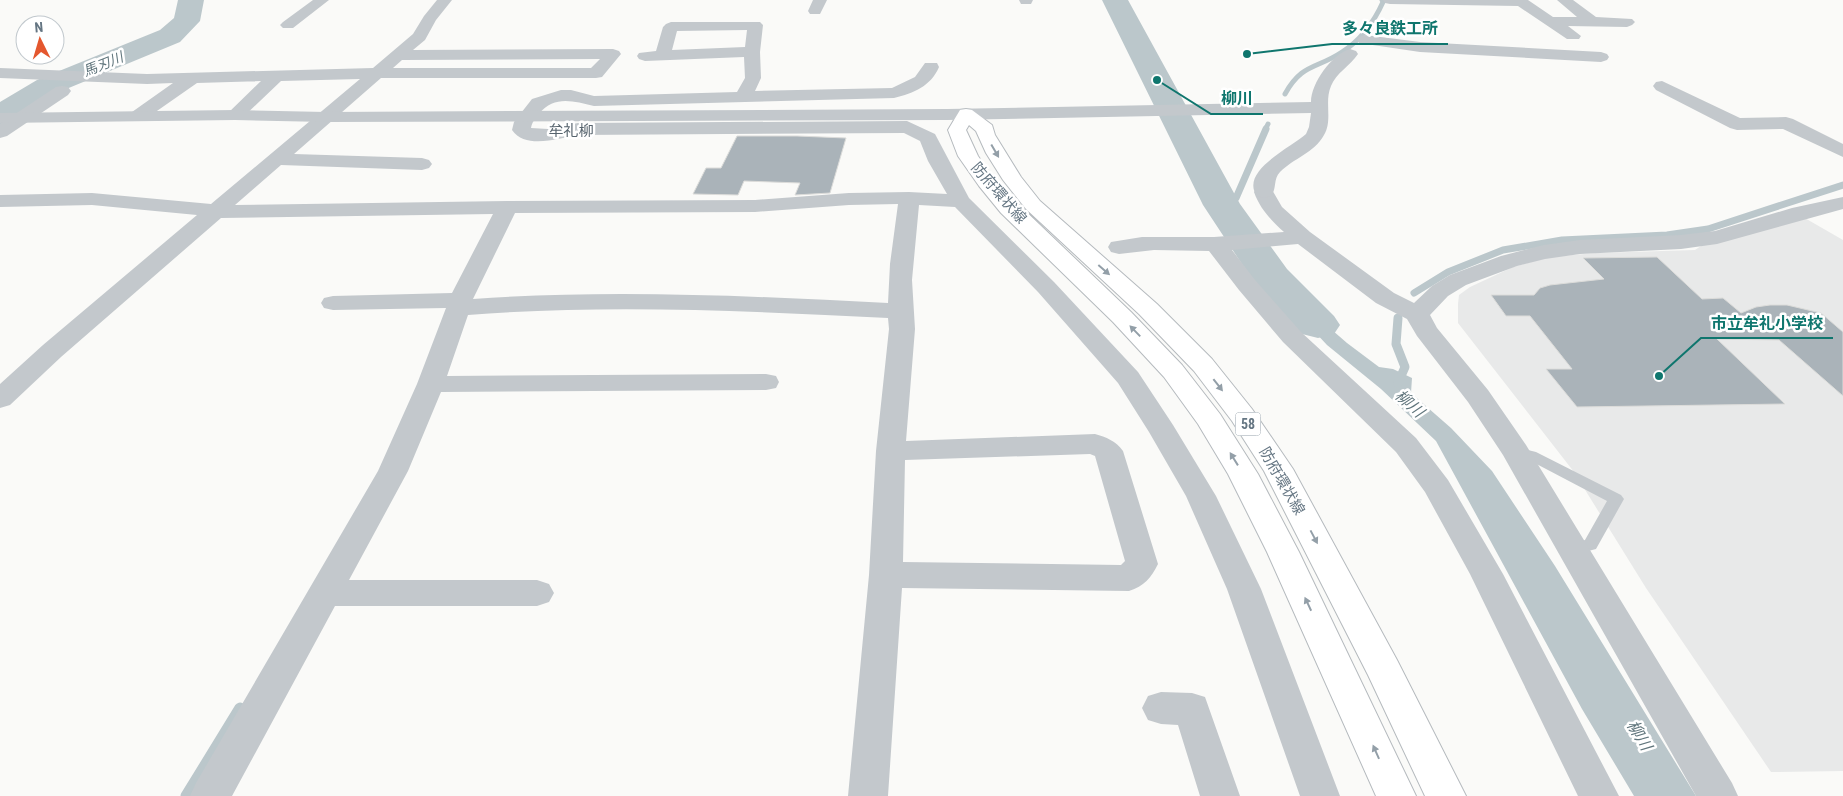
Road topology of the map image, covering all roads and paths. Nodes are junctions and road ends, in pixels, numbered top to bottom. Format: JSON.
{"nodes":[{"id":1,"x":322,"y":0,"type":"edge"},
{"id":2,"x":445,"y":0,"type":"edge"},
{"id":3,"x":1564,"y":0,"type":"edge"},
{"id":4,"x":1387,"y":10,"type":"edge"},
{"id":5,"x":1550,"y":21,"type":"junction"},
{"id":6,"x":1593,"y":22,"type":"junction"},
{"id":7,"x":1627,"y":22,"type":"dead end"},
{"id":8,"x":288,"y":25,"type":"dead end"},
{"id":9,"x":1573,"y":36,"type":"dead end"},
{"id":10,"x":1365,"y":40,"type":"junction"},
{"id":11,"x":752,"y":52,"type":"junction"},
{"id":12,"x":399,"y":55,"type":"junction"},
{"id":13,"x":663,"y":55,"type":"junction"},
{"id":14,"x":645,"y":56,"type":"dead end"},
{"id":15,"x":1601,"y":57,"type":"dead end"},
{"id":16,"x":931,"y":67,"type":"dead end"},
{"id":17,"x":0,"y":73,"type":"edge"},
{"id":18,"x":378,"y":73,"type":"junction"},
{"id":19,"x":277,"y":76,"type":"junction"},
{"id":20,"x":192,"y":79,"type":"junction"},
{"id":21,"x":1662,"y":86,"type":"dead end"},
{"id":22,"x":62,"y":91,"type":"dead end"},
{"id":23,"x":744,"y":96,"type":"junction"},
{"id":24,"x":1320,"y":107,"type":"junction"},
{"id":25,"x":966,"y":114,"type":"junction"},
{"id":26,"x":235,"y":115,"type":"junction"},
{"id":27,"x":138,"y":116,"type":"junction"},
{"id":28,"x":529,"y":116,"type":"junction"},
{"id":29,"x":13,"y":117,"type":"edge"},
{"id":30,"x":326,"y":117,"type":"junction"},
{"id":31,"x":0,"y":132,"type":"edge"},
{"id":32,"x":1843,"y":151,"type":"edge"},
{"id":33,"x":276,"y":159,"type":"junction"},
{"id":34,"x":422,"y":164,"type":"dead end"},
{"id":35,"x":909,"y":198,"type":"junction"},
{"id":36,"x":961,"y":201,"type":"junction"},
{"id":37,"x":0,"y":202,"type":"edge"},
{"id":38,"x":1842,"y":204,"type":"edge"},
{"id":39,"x":507,"y":207,"type":"junction"},
{"id":40,"x":215,"y":210,"type":"junction"},
{"id":41,"x":1302,"y":237,"type":"junction"},
{"id":42,"x":1220,"y":243,"type":"junction"},
{"id":43,"x":1119,"y":247,"type":"dead end"},
{"id":44,"x":333,"y":303,"type":"dead end"},
{"id":45,"x":459,"y":304,"type":"junction"},
{"id":46,"x":899,"y":311,"type":"junction"},
{"id":47,"x":1417,"y":314,"type":"junction"},
{"id":48,"x":766,"y":382,"type":"dead end"},
{"id":49,"x":431,"y":384,"type":"junction"},
{"id":50,"x":0,"y":399,"type":"edge"},
{"id":51,"x":891,"y":451,"type":"junction"},
{"id":52,"x":1516,"y":452,"type":"junction"},
{"id":53,"x":1573,"y":549,"type":"junction"},
{"id":54,"x":886,"y":575,"type":"junction"},
{"id":55,"x":324,"y":592,"type":"junction"},
{"id":56,"x":537,"y":593,"type":"dead end"},
{"id":57,"x":1161,"y":708,"type":"dead end"},
{"id":58,"x":210,"y":796,"type":"edge"},
{"id":59,"x":868,"y":796,"type":"edge"},
{"id":60,"x":1220,"y":796,"type":"edge"},
{"id":61,"x":1320,"y":796,"type":"edge"},
{"id":62,"x":1396,"y":796,"type":"edge"},
{"id":63,"x":1446,"y":796,"type":"edge"},
{"id":64,"x":1599,"y":796,"type":"edge"},
{"id":65,"x":1718,"y":796,"type":"edge"}],
"edges":[{"from":1,"to":8,"type":"street"},
{"from":2,"to":12,"type":"street"},
{"from":3,"to":6,"type":"street"},
{"from":4,"to":5,"type":"street"},
{"from":4,"to":10,"type":"street"},
{"from":5,"to":6,"type":"street"},
{"from":5,"to":9,"type":"street"},
{"from":6,"to":7,"type":"street"},
{"from":10,"to":15,"type":"street"},
{"from":10,"to":24,"type":"street"},
{"from":11,"to":13,"type":"street"},
{"from":11,"to":13,"type":"street"},
{"from":11,"to":23,"type":"street"},
{"from":12,"to":18,"type":"street"},
{"from":12,"to":18,"type":"street"},
{"from":13,"to":14,"type":"street"},
{"from":16,"to":23,"type":"street"},
{"from":17,"to":20,"type":"street"},
{"from":18,"to":19,"type":"street"},
{"from":18,"to":30,"type":"street"},
{"from":19,"to":20,"type":"street"},
{"from":19,"to":26,"type":"street"},
{"from":20,"to":27,"type":"street"},
{"from":21,"to":32,"type":"street"},
{"from":22,"to":29,"type":"street"},
{"from":23,"to":28,"type":"street"},
{"from":24,"to":25,"type":"street"},
{"from":24,"to":41,"type":"street"},
{"from":25,"to":28,"type":"street"},
{"from":62,"to":25,"type":"main road","name":"防府環状線","number":"58","one_way":true},
{"from":25,"to":63,"type":"main road","name":"防府環状線","number":"58","one_way":true},
{"from":26,"to":27,"type":"street"},
{"from":26,"to":30,"type":"street"},
{"from":27,"to":29,"type":"street"},
{"from":28,"to":30,"type":"street"},
{"from":28,"to":36,"type":"street"},
{"from":29,"to":31,"type":"street"},
{"from":30,"to":33,"type":"street"},
{"from":33,"to":34,"type":"street"},
{"from":33,"to":40,"type":"street"},
{"from":35,"to":36,"type":"street"},
{"from":35,"to":39,"type":"street"},
{"from":35,"to":46,"type":"street"},
{"from":36,"to":61,"type":"street"},
{"from":37,"to":40,"type":"street"},
{"from":38,"to":47,"type":"street"},
{"from":39,"to":40,"type":"street"},
{"from":39,"to":45,"type":"street"},
{"from":40,"to":50,"type":"street"},
{"from":41,"to":42,"type":"street"},
{"from":41,"to":47,"type":"street"},
{"from":42,"to":43,"type":"street"},
{"from":42,"to":64,"type":"street"},
{"from":44,"to":45,"type":"street"},
{"from":45,"to":46,"type":"street"},
{"from":45,"to":49,"type":"street"},
{"from":46,"to":51,"type":"street"},
{"from":47,"to":52,"type":"street"},
{"from":48,"to":49,"type":"street"},
{"from":49,"to":55,"type":"street"},
{"from":51,"to":54,"type":"street"},
{"from":51,"to":54,"type":"street"},
{"from":52,"to":53,"type":"street"},
{"from":52,"to":53,"type":"lane"},
{"from":53,"to":65,"type":"street"},
{"from":54,"to":59,"type":"street"},
{"from":55,"to":56,"type":"street"},
{"from":55,"to":58,"type":"street"},
{"from":57,"to":60,"type":"street"}]}
